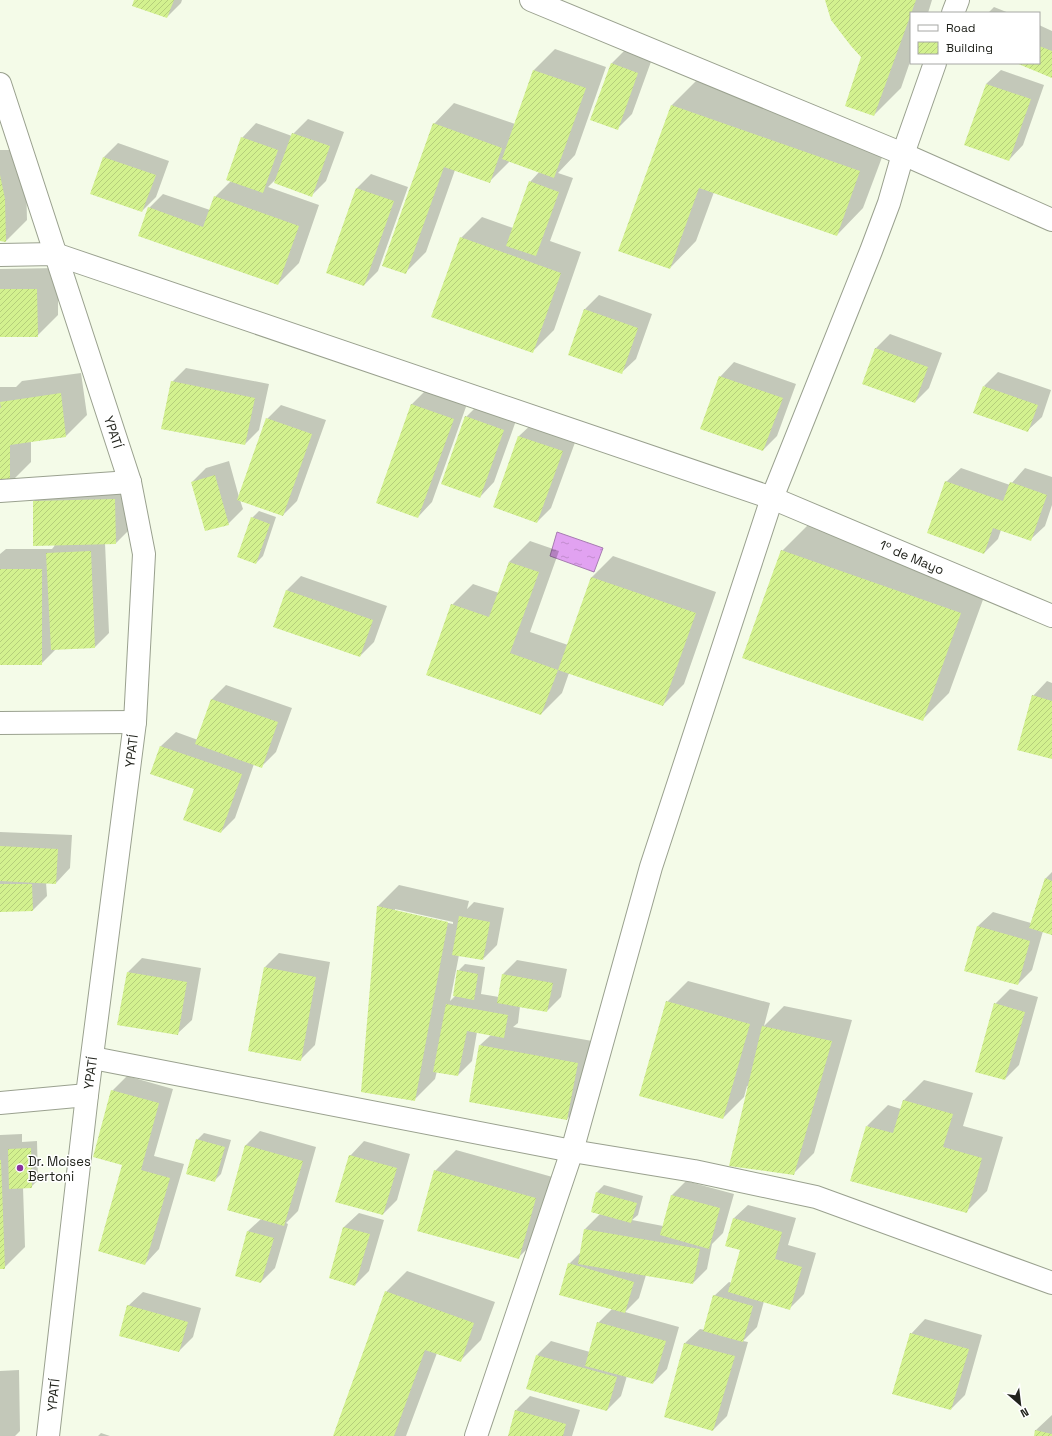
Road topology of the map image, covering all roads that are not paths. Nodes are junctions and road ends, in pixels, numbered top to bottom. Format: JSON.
{"nodes":[{"id":1,"x":531,"y":0,"type":"edge"},
{"id":2,"x":958,"y":0,"type":"edge"},
{"id":3,"x":954,"y":12,"type":"edge"},
{"id":4,"x":935,"y":64,"type":"edge"},
{"id":5,"x":0,"y":84,"type":"edge"},
{"id":6,"x":902,"y":154,"type":"junction"},
{"id":7,"x":1052,"y":220,"type":"edge"},
{"id":8,"x":55,"y":254,"type":"junction"},
{"id":9,"x":0,"y":255,"type":"edge"},
{"id":10,"x":130,"y":482,"type":"junction"},
{"id":11,"x":0,"y":491,"type":"edge"},
{"id":12,"x":772,"y":498,"type":"junction"},
{"id":13,"x":1052,"y":616,"type":"edge"},
{"id":14,"x":135,"y":722,"type":"junction"},
{"id":15,"x":0,"y":723,"type":"edge"},
{"id":16,"x":93,"y":1058,"type":"junction"},
{"id":17,"x":87,"y":1095,"type":"junction"},
{"id":18,"x":0,"y":1103,"type":"edge"},
{"id":19,"x":572,"y":1151,"type":"junction"},
{"id":20,"x":1052,"y":1284,"type":"edge"},
{"id":21,"x":48,"y":1436,"type":"edge"},
{"id":22,"x":476,"y":1436,"type":"edge"}],
"edges":[{"from":1,"to":6,"type":"street"},
{"from":2,"to":3,"type":"street"},
{"from":4,"to":6,"type":"street"},
{"from":5,"to":8,"type":"street","name":"YPATÍ"},
{"from":6,"to":7,"type":"street"},
{"from":6,"to":12,"type":"street"},
{"from":8,"to":9,"type":"street","name":"1º de Mayo"},
{"from":8,"to":10,"type":"street","name":"YPATÍ"},
{"from":8,"to":12,"type":"street","name":"1º de Mayo"},
{"from":10,"to":11,"type":"street"},
{"from":10,"to":14,"type":"street","name":"YPATÍ"},
{"from":12,"to":13,"type":"street","name":"1º de Mayo"},
{"from":12,"to":19,"type":"street"},
{"from":14,"to":15,"type":"street"},
{"from":14,"to":16,"type":"street","name":"YPATÍ"},
{"from":16,"to":17,"type":"street","name":"YPATÍ"},
{"from":16,"to":19,"type":"street"},
{"from":17,"to":18,"type":"street"},
{"from":17,"to":21,"type":"street","name":"YPATÍ"},
{"from":19,"to":20,"type":"street"},
{"from":19,"to":22,"type":"street"}]}
